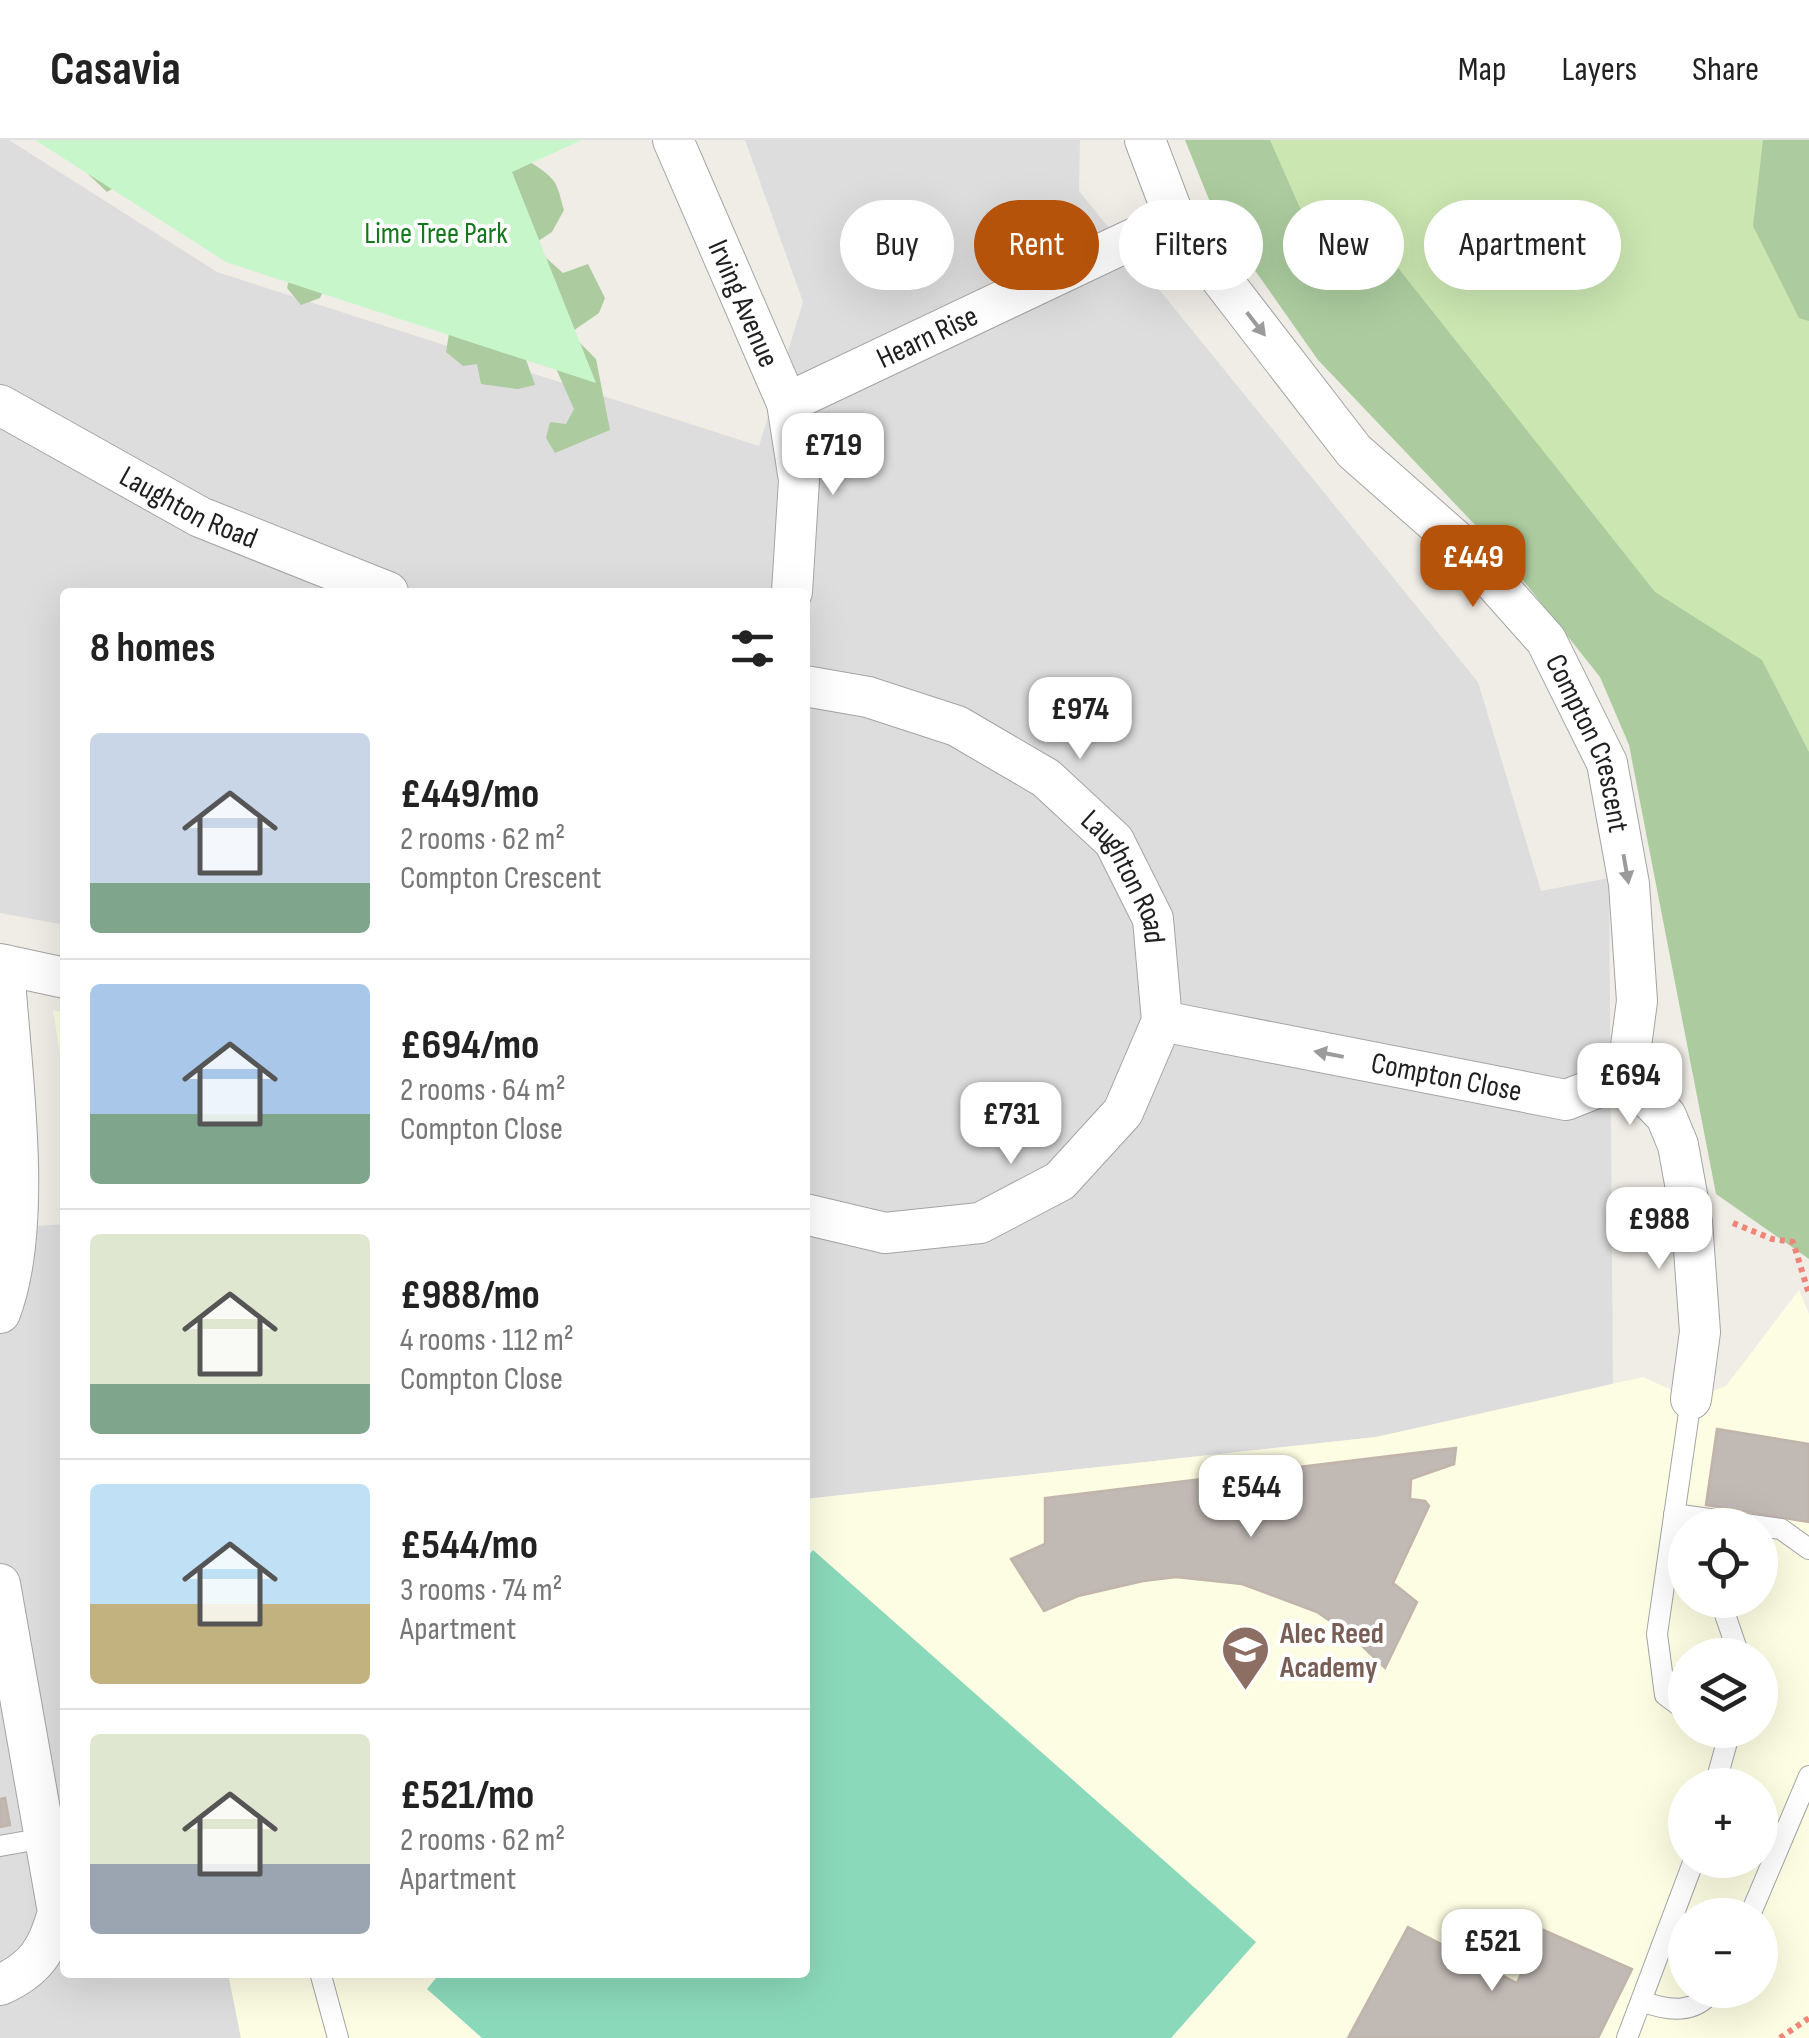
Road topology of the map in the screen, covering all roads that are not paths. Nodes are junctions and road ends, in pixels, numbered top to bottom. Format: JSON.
{"nodes":[{"id":1,"x":673,"y":140,"type":"edge"},
{"id":2,"x":1146,"y":140,"type":"edge"},
{"id":3,"x":1168,"y":200,"type":"edge"},
{"id":4,"x":1119,"y":246,"type":"edge"},
{"id":5,"x":1229,"y":290,"type":"edge"},
{"id":6,"x":786,"y":403,"type":"junction"},
{"id":7,"x":0,"y":405,"type":"edge"},
{"id":8,"x":378,"y":588,"type":"edge"},
{"id":9,"x":792,"y":588,"type":"edge"},
{"id":10,"x":810,"y":687,"type":"edge"},
{"id":11,"x":2,"y":964,"type":"edge"},
{"id":12,"x":60,"y":977,"type":"edge"},
{"id":13,"x":1162,"y":1021,"type":"junction"},
{"id":14,"x":1628,"y":1076,"type":"junction"},
{"id":15,"x":810,"y":1215,"type":"edge"},
{"id":16,"x":0,"y":1313,"type":"edge"},
{"id":17,"x":1691,"y":1399,"type":"joint"},
{"id":18,"x":1675,"y":1508,"type":"edge"},
{"id":19,"x":1778,"y":1528,"type":"edge"},
{"id":20,"x":1809,"y":1549,"type":"edge"},
{"id":21,"x":1668,"y":1587,"type":"edge"},
{"id":22,"x":2,"y":1606,"type":"edge"},
{"id":23,"x":1668,"y":1697,"type":"edge"},
{"id":24,"x":1809,"y":1776,"type":"edge"},
{"id":25,"x":45,"y":1838,"type":"junction"},
{"id":26,"x":0,"y":1846,"type":"edge"},
{"id":27,"x":1687,"y":1878,"type":"edge"},
{"id":28,"x":1757,"y":1898,"type":"edge"},
{"id":29,"x":322,"y":1978,"type":"edge"},
{"id":30,"x":0,"y":1985,"type":"edge"},
{"id":31,"x":1641,"y":2001,"type":"junction"},
{"id":32,"x":1688,"y":2008,"type":"edge"},
{"id":33,"x":338,"y":2038,"type":"edge"},
{"id":34,"x":1627,"y":2038,"type":"edge"}],
"edges":[{"from":1,"to":6,"type":"street","name":"Irving Avenue"},
{"from":2,"to":3,"type":"street","name":"Compton Crescent"},
{"from":4,"to":6,"type":"street","name":"Hearn Rise"},
{"from":5,"to":14,"type":"street","name":"Compton Crescent","one_way":true},
{"from":6,"to":9,"type":"street","name":"Irving Avenue"},
{"from":7,"to":8,"type":"street","name":"Laughton Road"},
{"from":10,"to":13,"type":"street","name":"Laughton Road"},
{"from":11,"to":12,"type":"street"},
{"from":11,"to":16,"type":"street"},
{"from":14,"to":13,"type":"street","name":"Compton Close","one_way":true},
{"from":13,"to":15,"type":"street"},
{"from":14,"to":17,"type":"street"},
{"from":17,"to":18,"type":"lane"},
{"from":19,"to":20,"type":"lane"},
{"from":21,"to":23,"type":"lane"},
{"from":22,"to":25,"type":"street"},
{"from":24,"to":28,"type":"lane"},
{"from":25,"to":26,"type":"lane"},
{"from":25,"to":30,"type":"street"},
{"from":27,"to":31,"type":"lane"},
{"from":29,"to":33,"type":"lane"},
{"from":31,"to":32,"type":"lane"},
{"from":31,"to":34,"type":"lane"}]}
